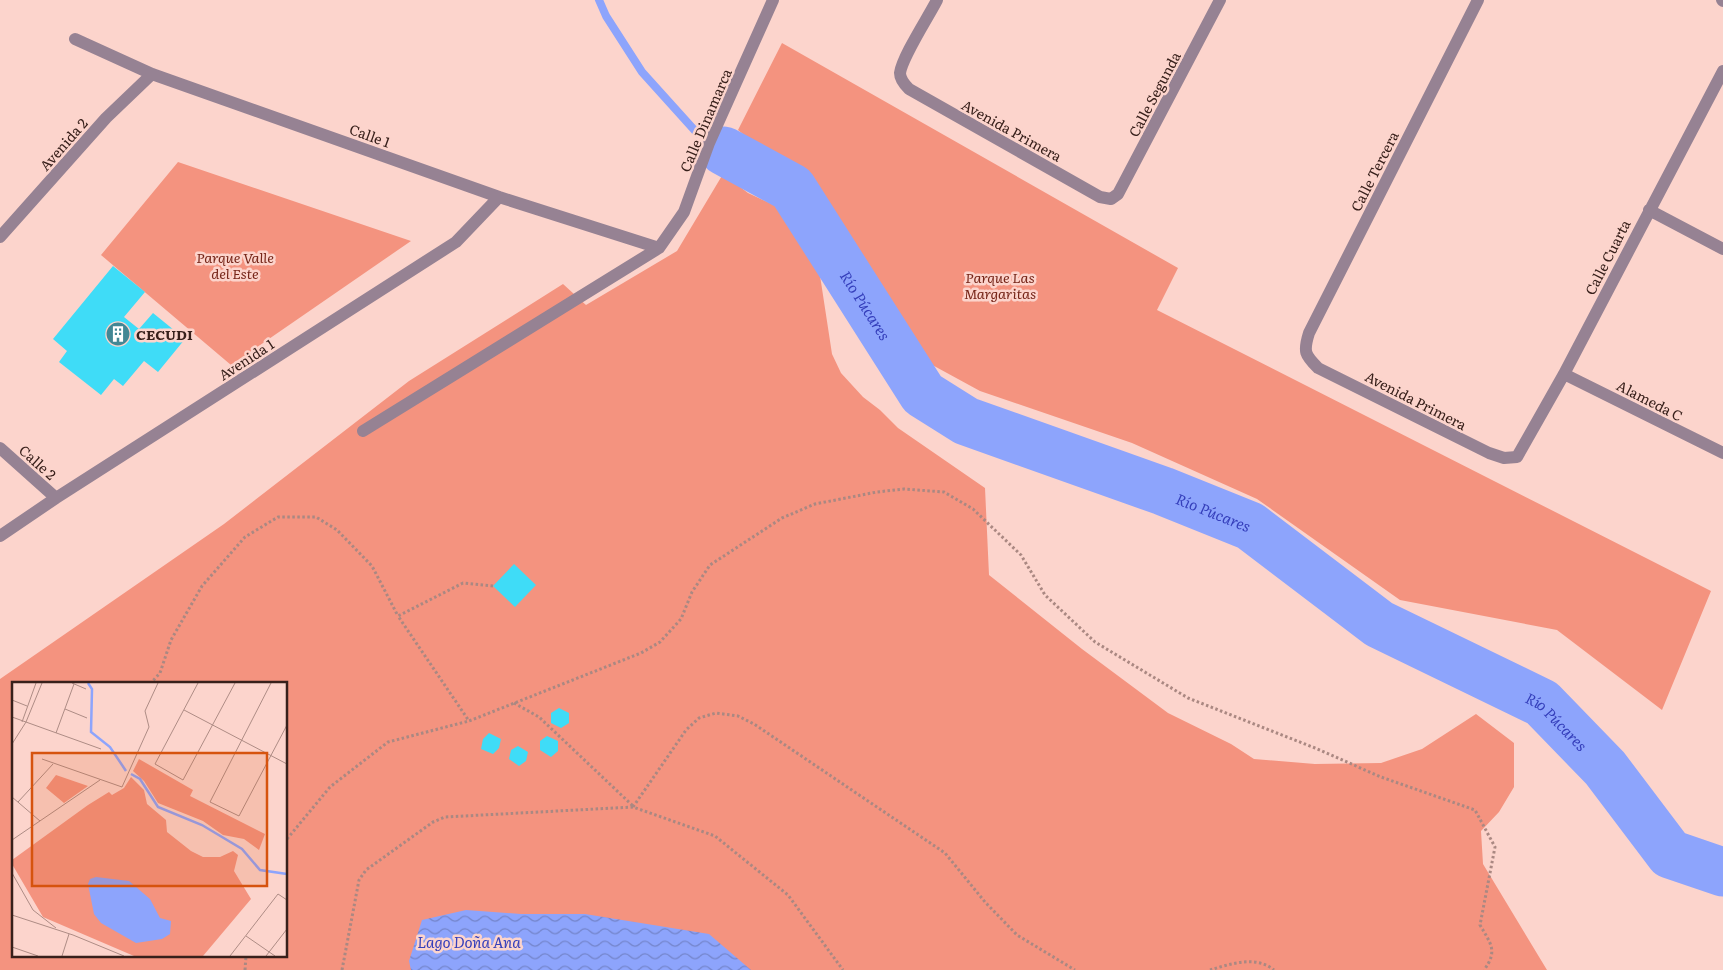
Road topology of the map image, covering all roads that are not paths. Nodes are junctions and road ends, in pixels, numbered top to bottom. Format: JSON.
{"nodes":[{"id":1,"x":773,"y":0,"type":"edge"},
{"id":2,"x":937,"y":0,"type":"edge"},
{"id":3,"x":1220,"y":0,"type":"edge"},
{"id":4,"x":1478,"y":0,"type":"edge"},
{"id":5,"x":75,"y":39,"type":"dead end"},
{"id":6,"x":1723,"y":71,"type":"edge"},
{"id":7,"x":152,"y":74,"type":"junction"},
{"id":8,"x":499,"y":197,"type":"junction"},
{"id":9,"x":1111,"y":199,"type":"joint"},
{"id":10,"x":1649,"y":210,"type":"junction"},
{"id":11,"x":0,"y":237,"type":"edge"},
{"id":12,"x":659,"y":248,"type":"junction"},
{"id":13,"x":1723,"y":249,"type":"edge"},
{"id":14,"x":1307,"y":357,"type":"joint"},
{"id":15,"x":1564,"y":374,"type":"junction"},
{"id":16,"x":363,"y":431,"type":"dead end"},
{"id":17,"x":0,"y":448,"type":"edge"},
{"id":18,"x":1723,"y":453,"type":"edge"},
{"id":19,"x":1517,"y":457,"type":"joint"},
{"id":20,"x":56,"y":498,"type":"junction"},
{"id":21,"x":0,"y":536,"type":"edge"}],
"edges":[{"from":1,"to":12,"type":"street","name":"Calle Dinamarca"},
{"from":2,"to":9,"type":"street","name":"Avenida Primera"},
{"from":3,"to":9,"type":"street","name":"Calle Segunda"},
{"from":4,"to":14,"type":"street","name":"Calle Tercera"},
{"from":5,"to":7,"type":"street","name":"Calle 1"},
{"from":6,"to":10,"type":"street","name":"Calle Cuarta"},
{"from":7,"to":8,"type":"street","name":"Calle 1"},
{"from":7,"to":11,"type":"street","name":"Avenida 2"},
{"from":8,"to":12,"type":"street","name":"Calle 1"},
{"from":8,"to":20,"type":"street","name":"Avenida 1"},
{"from":10,"to":13,"type":"street"},
{"from":10,"to":15,"type":"street","name":"Calle Cuarta"},
{"from":12,"to":16,"type":"street"},
{"from":14,"to":19,"type":"street","name":"Avenida Primera"},
{"from":15,"to":18,"type":"street","name":"Alameda C"},
{"from":15,"to":19,"type":"street","name":"Calle Cuarta"},
{"from":17,"to":20,"type":"street","name":"Calle 2"},
{"from":20,"to":21,"type":"street","name":"Avenida 1"}]}
